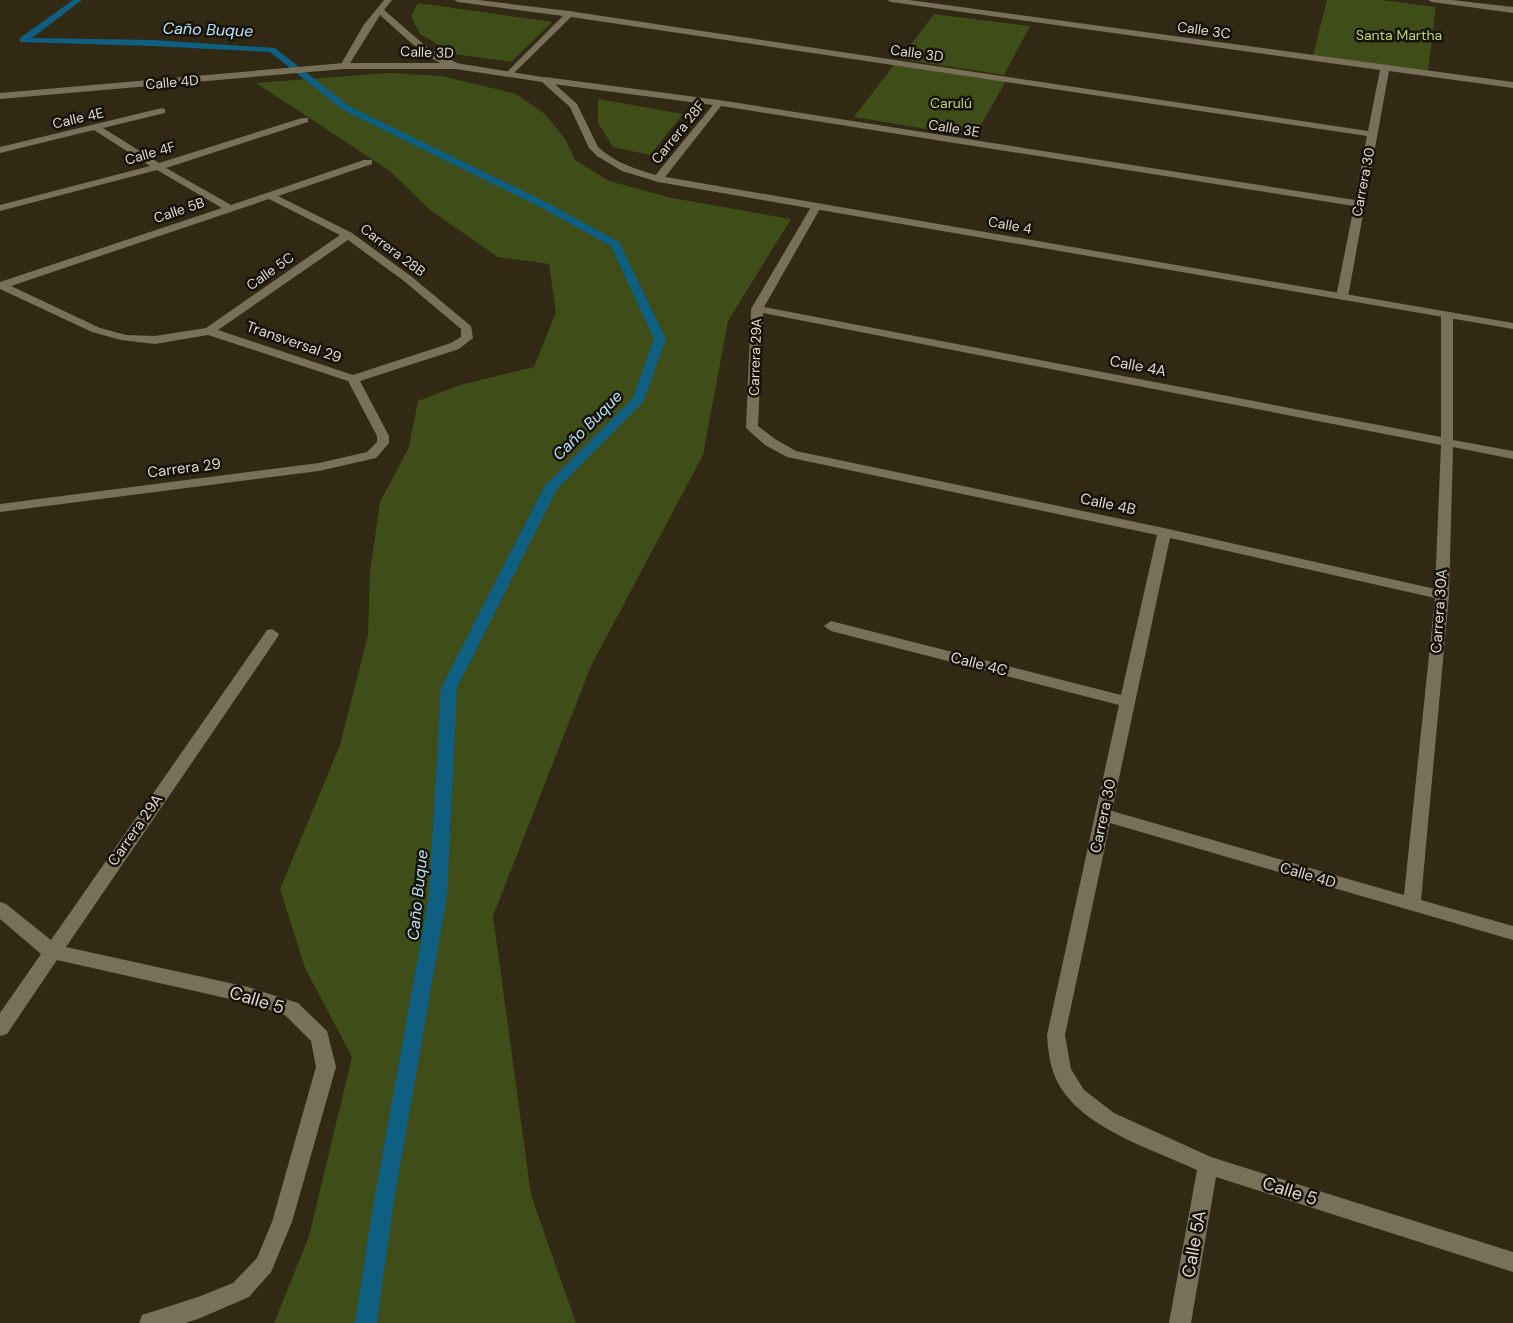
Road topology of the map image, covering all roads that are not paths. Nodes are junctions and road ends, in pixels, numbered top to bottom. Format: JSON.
{"nodes":[{"id":1,"x":388,"y":0,"type":"edge"},
{"id":2,"x":458,"y":0,"type":"edge"},
{"id":3,"x":891,"y":0,"type":"edge"},
{"id":4,"x":962,"y":0,"type":"edge"},
{"id":5,"x":1432,"y":0,"type":"edge"},
{"id":6,"x":956,"y":8,"type":"junction"},
{"id":7,"x":380,"y":10,"type":"junction"},
{"id":8,"x":1513,"y":10,"type":"edge"},
{"id":9,"x":568,"y":14,"type":"junction"},
{"id":10,"x":344,"y":66,"type":"junction"},
{"id":11,"x":456,"y":66,"type":"junction"},
{"id":12,"x":1385,"y":68,"type":"junction"},
{"id":13,"x":511,"y":73,"type":"junction"},
{"id":14,"x":545,"y":80,"type":"junction"},
{"id":15,"x":1513,"y":85,"type":"edge"},
{"id":16,"x":0,"y":96,"type":"edge"},
{"id":17,"x":719,"y":103,"type":"junction"},
{"id":18,"x":162,"y":111,"type":"dead end"},
{"id":19,"x":306,"y":120,"type":"dead end"},
{"id":20,"x":97,"y":128,"type":"junction"},
{"id":21,"x":1372,"y":134,"type":"junction"},
{"id":22,"x":0,"y":150,"type":"edge"},
{"id":23,"x":368,"y":162,"type":"dead end"},
{"id":24,"x":158,"y":167,"type":"junction"},
{"id":25,"x":658,"y":179,"type":"junction"},
{"id":26,"x":271,"y":196,"type":"junction"},
{"id":27,"x":1359,"y":204,"type":"junction"},
{"id":28,"x":0,"y":207,"type":"edge"},
{"id":29,"x":816,"y":207,"type":"junction"},
{"id":30,"x":231,"y":209,"type":"junction"},
{"id":31,"x":348,"y":235,"type":"junction"},
{"id":32,"x":1,"y":286,"type":"edge"},
{"id":33,"x":1342,"y":297,"type":"junction"},
{"id":34,"x":757,"y":309,"type":"junction"},
{"id":35,"x":1447,"y":315,"type":"junction"},
{"id":36,"x":1513,"y":326,"type":"edge"},
{"id":37,"x":209,"y":331,"type":"junction"},
{"id":38,"x":353,"y":379,"type":"junction"},
{"id":39,"x":770,"y":442,"type":"joint"},
{"id":40,"x":1447,"y":442,"type":"junction"},
{"id":41,"x":371,"y":455,"type":"joint"},
{"id":42,"x":1513,"y":455,"type":"edge"},
{"id":43,"x":0,"y":508,"type":"edge"},
{"id":44,"x":1164,"y":532,"type":"junction"},
{"id":45,"x":1442,"y":595,"type":"junction"},
{"id":46,"x":831,"y":626,"type":"dead end"},
{"id":47,"x":272,"y":634,"type":"dead end"},
{"id":48,"x":1127,"y":702,"type":"junction"},
{"id":49,"x":1103,"y":815,"type":"junction"},
{"id":50,"x":1412,"y":905,"type":"junction"},
{"id":51,"x":0,"y":909,"type":"edge"},
{"id":52,"x":1513,"y":933,"type":"edge"},
{"id":53,"x":51,"y":951,"type":"junction"},
{"id":54,"x":0,"y":1028,"type":"edge"},
{"id":55,"x":1077,"y":1096,"type":"joint"},
{"id":56,"x":1208,"y":1165,"type":"junction"},
{"id":57,"x":1513,"y":1262,"type":"edge"},
{"id":58,"x":150,"y":1323,"type":"edge"},
{"id":59,"x":1180,"y":1323,"type":"edge"}],
"edges":[{"from":1,"to":7,"type":"street"},
{"from":2,"to":9,"type":"street","name":"Calle 3D"},
{"from":3,"to":6,"type":"street","name":"Calle 3C"},
{"from":4,"to":6,"type":"street"},
{"from":5,"to":8,"type":"street"},
{"from":6,"to":12,"type":"street","name":"Calle 3C"},
{"from":7,"to":10,"type":"street"},
{"from":7,"to":11,"type":"street"},
{"from":9,"to":13,"type":"street"},
{"from":9,"to":21,"type":"street","name":"Calle 3D"},
{"from":10,"to":11,"type":"street","name":"Calle 3D"},
{"from":10,"to":16,"type":"street","name":"Calle 4D"},
{"from":11,"to":13,"type":"street","name":"Calle 3D"},
{"from":12,"to":15,"type":"street","name":"Calle 3C"},
{"from":12,"to":21,"type":"street","name":"Carrera 30"},
{"from":13,"to":14,"type":"street","name":"Calle 3D"},
{"from":14,"to":17,"type":"street","name":"Calle 3E"},
{"from":14,"to":25,"type":"street","name":"Calle 4"},
{"from":17,"to":25,"type":"street","name":"Carrera 28F"},
{"from":17,"to":27,"type":"street","name":"Calle 3E"},
{"from":18,"to":20,"type":"street","name":"Calle 4E"},
{"from":19,"to":24,"type":"street","name":"Calle 4F"},
{"from":20,"to":22,"type":"street","name":"Calle 4E"},
{"from":20,"to":24,"type":"street"},
{"from":21,"to":27,"type":"street","name":"Carrera 30"},
{"from":23,"to":26,"type":"street","name":"Calle 5B"},
{"from":24,"to":28,"type":"street","name":"Calle 4F"},
{"from":24,"to":30,"type":"street"},
{"from":25,"to":29,"type":"street","name":"Calle 4"},
{"from":26,"to":30,"type":"street","name":"Calle 5B"},
{"from":26,"to":31,"type":"street","name":"Carrera 28B"},
{"from":27,"to":33,"type":"street","name":"Carrera 30"},
{"from":29,"to":33,"type":"street","name":"Calle 4"},
{"from":29,"to":34,"type":"street","name":"Carrera 29A"},
{"from":30,"to":32,"type":"street","name":"Calle 5B"},
{"from":31,"to":37,"type":"street","name":"Calle 5C"},
{"from":31,"to":38,"type":"street","name":"Carrera 28B"},
{"from":32,"to":37,"type":"street"},
{"from":33,"to":35,"type":"street","name":"Calle 4"},
{"from":34,"to":39,"type":"street","name":"Carrera 29A"},
{"from":34,"to":40,"type":"street","name":"Calle 4A"},
{"from":35,"to":36,"type":"street","name":"Calle 4"},
{"from":35,"to":40,"type":"street","name":"Carrera 30A"},
{"from":37,"to":38,"type":"street","name":"Transversal 29"},
{"from":38,"to":41,"type":"street","name":"Transversal 29"},
{"from":39,"to":44,"type":"street","name":"Calle 4B"},
{"from":40,"to":42,"type":"street","name":"Calle 4A"},
{"from":40,"to":45,"type":"street","name":"Carrera 30A"},
{"from":41,"to":43,"type":"street","name":"Carrera 29"},
{"from":44,"to":45,"type":"street","name":"Calle 4B"},
{"from":44,"to":48,"type":"street","name":"Carrera 30"},
{"from":45,"to":50,"type":"street","name":"Carrera 30A"},
{"from":46,"to":48,"type":"street","name":"Calle 4C"},
{"from":47,"to":53,"type":"street","name":"Carrera 29A"},
{"from":48,"to":49,"type":"street","name":"Carrera 30"},
{"from":49,"to":50,"type":"street","name":"Calle 4D"},
{"from":49,"to":55,"type":"street","name":"Carrera 30"},
{"from":50,"to":52,"type":"street","name":"Calle 4D"},
{"from":51,"to":53,"type":"street","name":"Calle 5"},
{"from":53,"to":54,"type":"street","name":"Carrera 29A"},
{"from":53,"to":58,"type":"street","name":"Calle 5"},
{"from":55,"to":56,"type":"street","name":"Calle 5"},
{"from":56,"to":57,"type":"street","name":"Calle 5"},
{"from":56,"to":59,"type":"street","name":"Calle 5A"}]}
